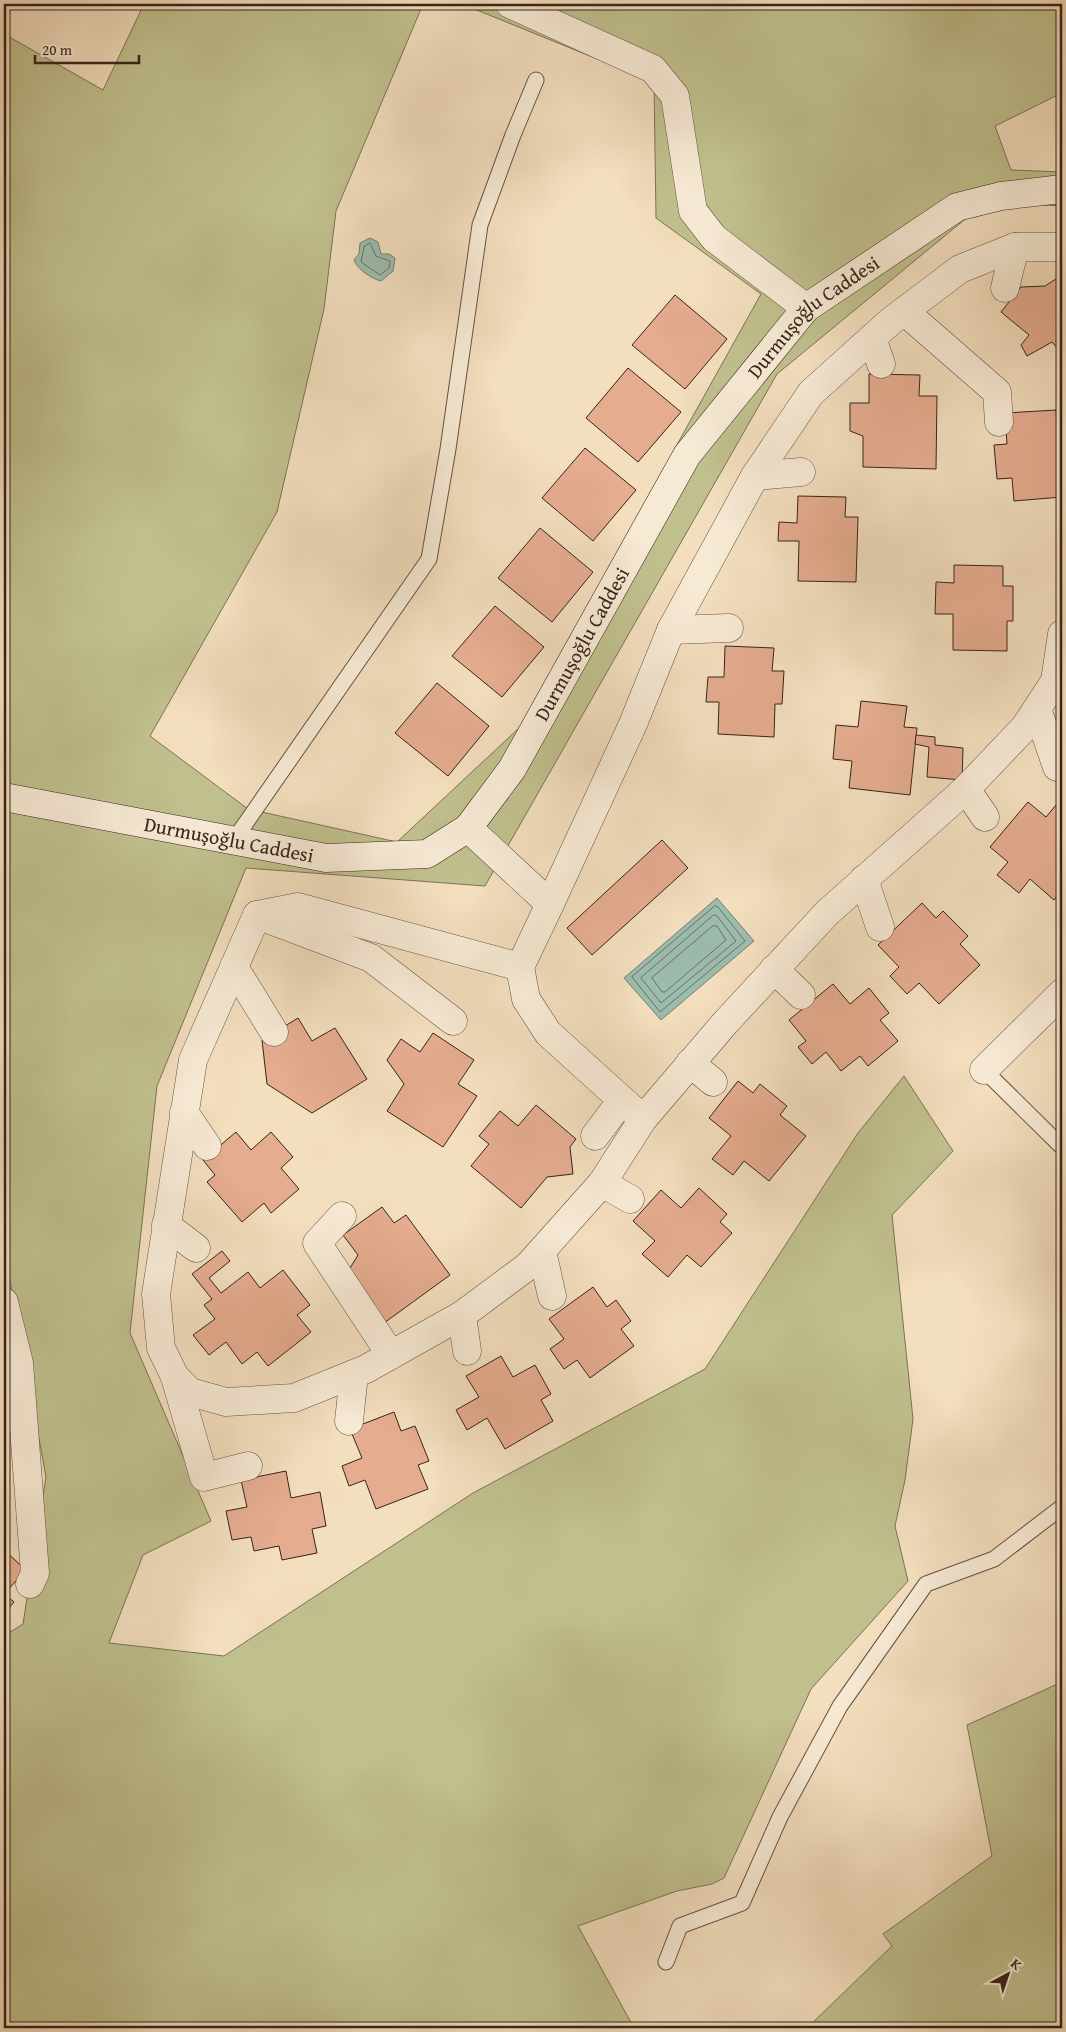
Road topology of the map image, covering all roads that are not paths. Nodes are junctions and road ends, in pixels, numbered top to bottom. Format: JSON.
{"nodes":[{"id":1,"x":510,"y":4,"type":"edge"},
{"id":2,"x":536,"y":80,"type":"dead end"},
{"id":3,"x":1062,"y":189,"type":"edge"},
{"id":4,"x":1016,"y":247,"type":"junction"},
{"id":5,"x":1062,"y":247,"type":"edge"},
{"id":6,"x":1006,"y":288,"type":"dead end"},
{"id":7,"x":806,"y":308,"type":"junction"},
{"id":8,"x":904,"y":311,"type":"junction"},
{"id":9,"x":872,"y":338,"type":"junction"},
{"id":10,"x":880,"y":364,"type":"dead end"},
{"id":11,"x":999,"y":422,"type":"dead end"},
{"id":12,"x":801,"y":472,"type":"dead end"},
{"id":13,"x":756,"y":476,"type":"junction"},
{"id":14,"x":730,"y":628,"type":"dead end"},
{"id":15,"x":671,"y":630,"type":"junction"},
{"id":16,"x":1062,"y":634,"type":"edge"},
{"id":17,"x":1059,"y":671,"type":"edge"},
{"id":18,"x":1037,"y":709,"type":"junction"},
{"id":19,"x":1057,"y":767,"type":"dead end"},
{"id":20,"x":955,"y":787,"type":"junction"},
{"id":21,"x":4,"y":797,"type":"edge"},
{"id":22,"x":985,"y":817,"type":"dead end"},
{"id":23,"x":468,"y":828,"type":"junction"},
{"id":24,"x":234,"y":840,"type":"junction"},
{"id":25,"x":864,"y":879,"type":"junction"},
{"id":26,"x":550,"y":904,"type":"junction"},
{"id":27,"x":257,"y":915,"type":"junction"},
{"id":28,"x":880,"y":927,"type":"dead end"},
{"id":29,"x":234,"y":967,"type":"junction"},
{"id":30,"x":520,"y":967,"type":"junction"},
{"id":31,"x":774,"y":969,"type":"junction"},
{"id":32,"x":1062,"y":993,"type":"edge"},
{"id":33,"x":801,"y":995,"type":"dead end"},
{"id":34,"x":452,"y":1021,"type":"dead end"},
{"id":35,"x":274,"y":1032,"type":"dead end"},
{"id":36,"x":690,"y":1063,"type":"junction"},
{"id":37,"x":984,"y":1070,"type":"joint"},
{"id":38,"x":713,"y":1082,"type":"dead end"},
{"id":39,"x":622,"y":1100,"type":"junction"},
{"id":40,"x":184,"y":1112,"type":"junction"},
{"id":41,"x":643,"y":1119,"type":"junction"},
{"id":42,"x":595,"y":1136,"type":"dead end"},
{"id":43,"x":207,"y":1146,"type":"dead end"},
{"id":44,"x":1062,"y":1147,"type":"edge"},
{"id":45,"x":602,"y":1183,"type":"junction"},
{"id":46,"x":630,"y":1199,"type":"dead end"},
{"id":47,"x":342,"y":1216,"type":"dead end"},
{"id":48,"x":166,"y":1225,"type":"junction"},
{"id":49,"x":196,"y":1248,"type":"dead end"},
{"id":50,"x":542,"y":1251,"type":"junction"},
{"id":51,"x":552,"y":1296,"type":"dead end"},
{"id":52,"x":4,"y":1302,"type":"edge"},
{"id":53,"x":462,"y":1315,"type":"junction"},
{"id":54,"x":466,"y":1351,"type":"dead end"},
{"id":55,"x":391,"y":1355,"type":"junction"},
{"id":56,"x":354,"y":1374,"type":"junction"},
{"id":57,"x":175,"y":1377,"type":"junction"},
{"id":58,"x":350,"y":1421,"type":"dead end"},
{"id":59,"x":248,"y":1466,"type":"dead end"},
{"id":60,"x":1062,"y":1507,"type":"edge"},
{"id":61,"x":30,"y":1584,"type":"dead end"},
{"id":62,"x":666,"y":1962,"type":"dead end"}],
"edges":[{"from":1,"to":7,"type":"street"},
{"from":2,"to":24,"type":"lane"},
{"from":3,"to":7,"type":"street","name":"Durmuşoğlu Caddesi"},
{"from":4,"to":5,"type":"street"},
{"from":4,"to":6,"type":"street"},
{"from":4,"to":8,"type":"street"},
{"from":7,"to":23,"type":"street","name":"Durmuşoğlu Caddesi"},
{"from":8,"to":9,"type":"street"},
{"from":8,"to":11,"type":"street"},
{"from":9,"to":10,"type":"street"},
{"from":9,"to":13,"type":"street"},
{"from":12,"to":13,"type":"street"},
{"from":13,"to":15,"type":"street"},
{"from":14,"to":15,"type":"street"},
{"from":15,"to":26,"type":"street"},
{"from":16,"to":17,"type":"street"},
{"from":17,"to":18,"type":"street"},
{"from":18,"to":19,"type":"street"},
{"from":18,"to":20,"type":"street"},
{"from":20,"to":22,"type":"street"},
{"from":20,"to":25,"type":"street"},
{"from":21,"to":24,"type":"street","name":"Durmuşoğlu Caddesi"},
{"from":23,"to":24,"type":"street","name":"Durmuşoğlu Caddesi"},
{"from":23,"to":26,"type":"street"},
{"from":25,"to":28,"type":"street"},
{"from":25,"to":31,"type":"street"},
{"from":26,"to":30,"type":"street"},
{"from":27,"to":29,"type":"street"},
{"from":27,"to":30,"type":"street"},
{"from":27,"to":34,"type":"street"},
{"from":29,"to":35,"type":"street"},
{"from":29,"to":40,"type":"street"},
{"from":30,"to":39,"type":"street"},
{"from":31,"to":33,"type":"street"},
{"from":31,"to":36,"type":"street"},
{"from":32,"to":37,"type":"street"},
{"from":36,"to":38,"type":"street"},
{"from":36,"to":41,"type":"street"},
{"from":37,"to":44,"type":"lane"},
{"from":39,"to":41,"type":"street"},
{"from":39,"to":42,"type":"street"},
{"from":40,"to":43,"type":"street"},
{"from":40,"to":48,"type":"street"},
{"from":41,"to":45,"type":"street"},
{"from":45,"to":46,"type":"street"},
{"from":45,"to":50,"type":"street"},
{"from":47,"to":55,"type":"street"},
{"from":48,"to":49,"type":"street"},
{"from":48,"to":57,"type":"street"},
{"from":50,"to":51,"type":"street"},
{"from":50,"to":53,"type":"street"},
{"from":52,"to":61,"type":"street"},
{"from":53,"to":54,"type":"street"},
{"from":53,"to":55,"type":"street"},
{"from":55,"to":56,"type":"street"},
{"from":56,"to":57,"type":"street"},
{"from":56,"to":58,"type":"street"},
{"from":57,"to":59,"type":"street"},
{"from":60,"to":62,"type":"lane"}]}
